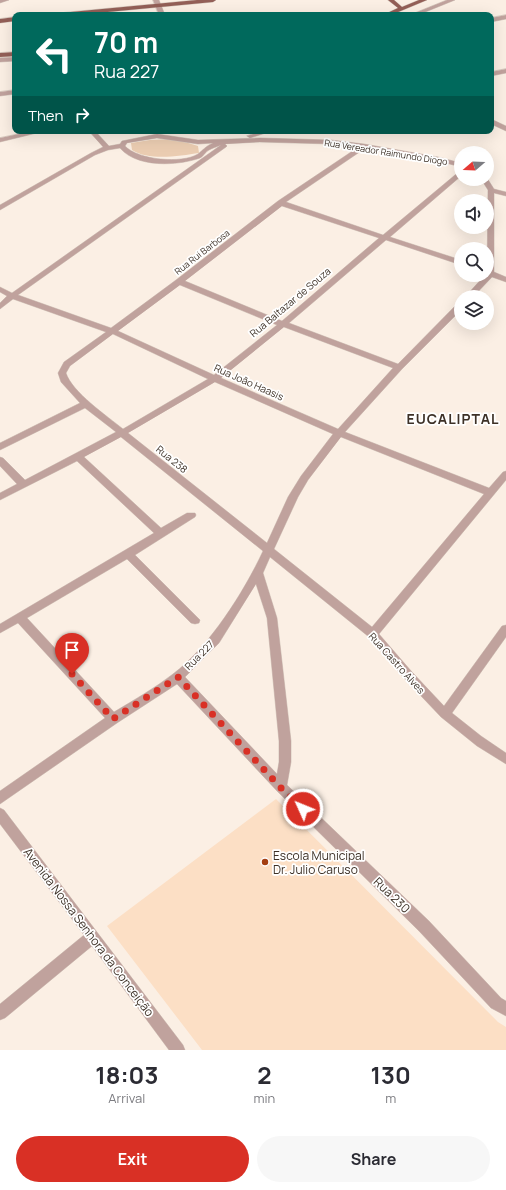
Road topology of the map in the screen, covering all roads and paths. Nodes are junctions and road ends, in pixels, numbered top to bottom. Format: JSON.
{"nodes":[{"id":1,"x":6,"y":0,"type":"edge"},
{"id":2,"x":213,"y":0,"type":"edge"},
{"id":3,"x":391,"y":0,"type":"edge"},
{"id":4,"x":424,"y":0,"type":"edge"},
{"id":5,"x":452,"y":0,"type":"edge"},
{"id":6,"x":0,"y":1,"type":"edge"},
{"id":7,"x":157,"y":3,"type":"edge"},
{"id":8,"x":402,"y":9,"type":"junction"},
{"id":9,"x":84,"y":12,"type":"edge"},
{"id":10,"x":394,"y":12,"type":"edge"},
{"id":11,"x":421,"y":12,"type":"edge"},
{"id":12,"x":506,"y":17,"type":"edge"},
{"id":13,"x":494,"y":19,"type":"edge"},
{"id":14,"x":12,"y":20,"type":"edge"},
{"id":15,"x":0,"y":21,"type":"edge"},
{"id":16,"x":12,"y":54,"type":"edge"},
{"id":17,"x":0,"y":55,"type":"edge"},
{"id":18,"x":12,"y":59,"type":"edge"},
{"id":19,"x":0,"y":60,"type":"edge"},
{"id":20,"x":506,"y":70,"type":"edge"},
{"id":21,"x":494,"y":73,"type":"edge"},
{"id":22,"x":12,"y":92,"type":"edge"},
{"id":23,"x":0,"y":94,"type":"edge"},
{"id":24,"x":494,"y":122,"type":"edge"},
{"id":25,"x":506,"y":129,"type":"edge"},
{"id":26,"x":28,"y":134,"type":"edge"},
{"id":27,"x":95,"y":134,"type":"edge"},
{"id":28,"x":258,"y":134,"type":"edge"},
{"id":29,"x":0,"y":140,"type":"edge"},
{"id":30,"x":198,"y":142,"type":"junction"},
{"id":31,"x":228,"y":142,"type":"junction"},
{"id":32,"x":364,"y":146,"type":"junction"},
{"id":33,"x":107,"y":148,"type":"junction"},
{"id":34,"x":123,"y":148,"type":"junction"},
{"id":35,"x":205,"y":150,"type":"junction"},
{"id":36,"x":454,"y":163,"type":"edge"},
{"id":37,"x":454,"y":178,"type":"edge"},
{"id":38,"x":489,"y":186,"type":"edge"},
{"id":39,"x":491,"y":190,"type":"junction"},
{"id":40,"x":506,"y":194,"type":"edge"},
{"id":41,"x":281,"y":203,"type":"junction"},
{"id":42,"x":0,"y":208,"type":"edge"},
{"id":43,"x":384,"y":237,"type":"junction"},
{"id":44,"x":490,"y":242,"type":"edge"},
{"id":45,"x":454,"y":261,"type":"edge"},
{"id":46,"x":494,"y":275,"type":"edge"},
{"id":47,"x":506,"y":280,"type":"edge"},
{"id":48,"x":179,"y":282,"type":"junction"},
{"id":49,"x":482,"y":282,"type":"edge"},
{"id":50,"x":0,"y":289,"type":"edge"},
{"id":51,"x":475,"y":290,"type":"edge"},
{"id":52,"x":12,"y":296,"type":"junction"},
{"id":53,"x":0,"y":307,"type":"edge"},
{"id":54,"x":454,"y":312,"type":"edge"},
{"id":55,"x":282,"y":324,"type":"junction"},
{"id":56,"x":112,"y":331,"type":"junction"},
{"id":57,"x":399,"y":367,"type":"junction"},
{"id":58,"x":215,"y":379,"type":"junction"},
{"id":59,"x":64,"y":380,"type":"joint"},
{"id":60,"x":86,"y":404,"type":"junction"},
{"id":61,"x":122,"y":433,"type":"junction"},
{"id":62,"x":339,"y":433,"type":"junction"},
{"id":63,"x":0,"y":447,"type":"edge"},
{"id":64,"x":78,"y":456,"type":"junction"},
{"id":65,"x":0,"y":460,"type":"edge"},
{"id":66,"x":506,"y":474,"type":"edge"},
{"id":67,"x":23,"y":484,"type":"junction"},
{"id":68,"x":490,"y":492,"type":"junction"},
{"id":69,"x":0,"y":497,"type":"edge"},
{"id":70,"x":191,"y":515,"type":"dead end"},
{"id":71,"x":160,"y":534,"type":"junction"},
{"id":72,"x":269,"y":552,"type":"junction"},
{"id":73,"x":128,"y":554,"type":"junction"},
{"id":74,"x":258,"y":573,"type":"junction"},
{"id":75,"x":20,"y":618,"type":"junction"},
{"id":76,"x":195,"y":620,"type":"dead end"},
{"id":77,"x":0,"y":629,"type":"edge"},
{"id":78,"x":506,"y":630,"type":"edge"},
{"id":79,"x":373,"y":634,"type":"junction"},
{"id":80,"x":178,"y":677,"type":"junction"},
{"id":81,"x":445,"y":714,"type":"junction"},
{"id":82,"x":113,"y":719,"type":"junction"},
{"id":83,"x":506,"y":759,"type":"edge"},
{"id":84,"x":281,"y":788,"type":"junction"},
{"id":85,"x":0,"y":798,"type":"edge"},
{"id":86,"x":0,"y":814,"type":"edge"},
{"id":87,"x":93,"y":936,"type":"junction"},
{"id":88,"x":506,"y":1009,"type":"edge"},
{"id":89,"x":0,"y":1013,"type":"edge"},
{"id":90,"x":178,"y":1050,"type":"edge"}],
"edges":[{"from":1,"to":6,"type":"street"},
{"from":2,"to":7,"type":"main road"},
{"from":3,"to":8,"type":"main road"},
{"from":4,"to":8,"type":"main road"},
{"from":5,"to":11,"type":"street"},
{"from":7,"to":9,"type":"main road"},
{"from":8,"to":10,"type":"main road"},
{"from":12,"to":13,"type":"street"},
{"from":14,"to":15,"type":"main road"},
{"from":16,"to":17,"type":"main road"},
{"from":18,"to":19,"type":"street"},
{"from":20,"to":21,"type":"street"},
{"from":22,"to":23,"type":"street"},
{"from":24,"to":25,"type":"street"},
{"from":26,"to":29,"type":"street"},
{"from":27,"to":33,"type":"street"},
{"from":28,"to":31,"type":"street"},
{"from":30,"to":31,"type":"street","name":"Rua Vereador Raimundo Diogo"},
{"from":30,"to":34,"type":"street","name":"Rua Vereador Raimundo Diogo"},
{"from":30,"to":35,"type":"street"},
{"from":31,"to":32,"type":"street","name":"Rua Vereador Raimundo Diogo"},
{"from":31,"to":35,"type":"street"},
{"from":31,"to":52,"type":"street"},
{"from":32,"to":36,"type":"street","name":"Rua Vereador Raimundo Diogo"},
{"from":32,"to":41,"type":"street","name":"Rua Rui Barbosa"},
{"from":33,"to":34,"type":"street","name":"Rua Vereador Raimundo Diogo"},
{"from":33,"to":42,"type":"street","name":"Rua Vereador Raimundo Diogo"},
{"from":34,"to":35,"type":"street"},
{"from":37,"to":43,"type":"street","name":"Rua Baltazar de Souza"},
{"from":38,"to":39,"type":"street"},
{"from":39,"to":40,"type":"street"},
{"from":39,"to":44,"type":"street"},
{"from":41,"to":43,"type":"street"},
{"from":41,"to":48,"type":"street","name":"Rua Rui Barbosa"},
{"from":43,"to":45,"type":"street"},
{"from":43,"to":55,"type":"street","name":"Rua Baltazar de Souza"},
{"from":46,"to":47,"type":"street"},
{"from":48,"to":55,"type":"street"},
{"from":48,"to":56,"type":"street","name":"Rua Rui Barbosa"},
{"from":49,"to":51,"type":"street"},
{"from":50,"to":52,"type":"street","name":"Rua João Haasis"},
{"from":52,"to":53,"type":"street"},
{"from":52,"to":56,"type":"street","name":"Rua João Haasis"},
{"from":54,"to":57,"type":"street"},
{"from":55,"to":57,"type":"street"},
{"from":55,"to":58,"type":"street","name":"Rua Baltazar de Souza"},
{"from":56,"to":58,"type":"street","name":"Rua João Haasis"},
{"from":56,"to":59,"type":"street","name":"Rua Rui Barbosa"},
{"from":57,"to":62,"type":"street"},
{"from":58,"to":61,"type":"street","name":"Rua Baltazar de Souza"},
{"from":58,"to":62,"type":"street","name":"Rua João Haasis"},
{"from":59,"to":60,"type":"street","name":"Rua 238"},
{"from":60,"to":61,"type":"street","name":"Rua 238"},
{"from":60,"to":63,"type":"street"},
{"from":61,"to":64,"type":"street","name":"Rua Baltazar de Souza"},
{"from":61,"to":72,"type":"street","name":"Rua 238"},
{"from":62,"to":68,"type":"street","name":"Rua João Haasis"},
{"from":62,"to":72,"type":"street"},
{"from":64,"to":67,"type":"street","name":"Rua Baltazar de Souza"},
{"from":64,"to":71,"type":"street"},
{"from":65,"to":67,"type":"street"},
{"from":66,"to":68,"type":"street"},
{"from":67,"to":69,"type":"street","name":"Rua Baltazar de Souza"},
{"from":68,"to":79,"type":"street"},
{"from":70,"to":71,"type":"street"},
{"from":71,"to":73,"type":"street"},
{"from":72,"to":74,"type":"street","name":"Rua 227"},
{"from":72,"to":79,"type":"street","name":"Rua Castro Alves"},
{"from":73,"to":75,"type":"street"},
{"from":73,"to":76,"type":"street"},
{"from":74,"to":80,"type":"street","name":"Rua 227"},
{"from":74,"to":84,"type":"street"},
{"from":75,"to":77,"type":"street"},
{"from":75,"to":82,"type":"street"},
{"from":78,"to":81,"type":"street"},
{"from":79,"to":81,"type":"street","name":"Rua Castro Alves"},
{"from":80,"to":82,"type":"street","name":"Rua 227"},
{"from":80,"to":84,"type":"street","name":"Rua 230"},
{"from":81,"to":83,"type":"street","name":"Rua Castro Alves"},
{"from":82,"to":85,"type":"street","name":"Rua 227"},
{"from":84,"to":88,"type":"street","name":"Rua 230"},
{"from":86,"to":87,"type":"street","name":"Avenida Nossa Senhora da Conceição"},
{"from":87,"to":89,"type":"street"},
{"from":87,"to":90,"type":"street","name":"Avenida Nossa Senhora da Conceição"}]}
